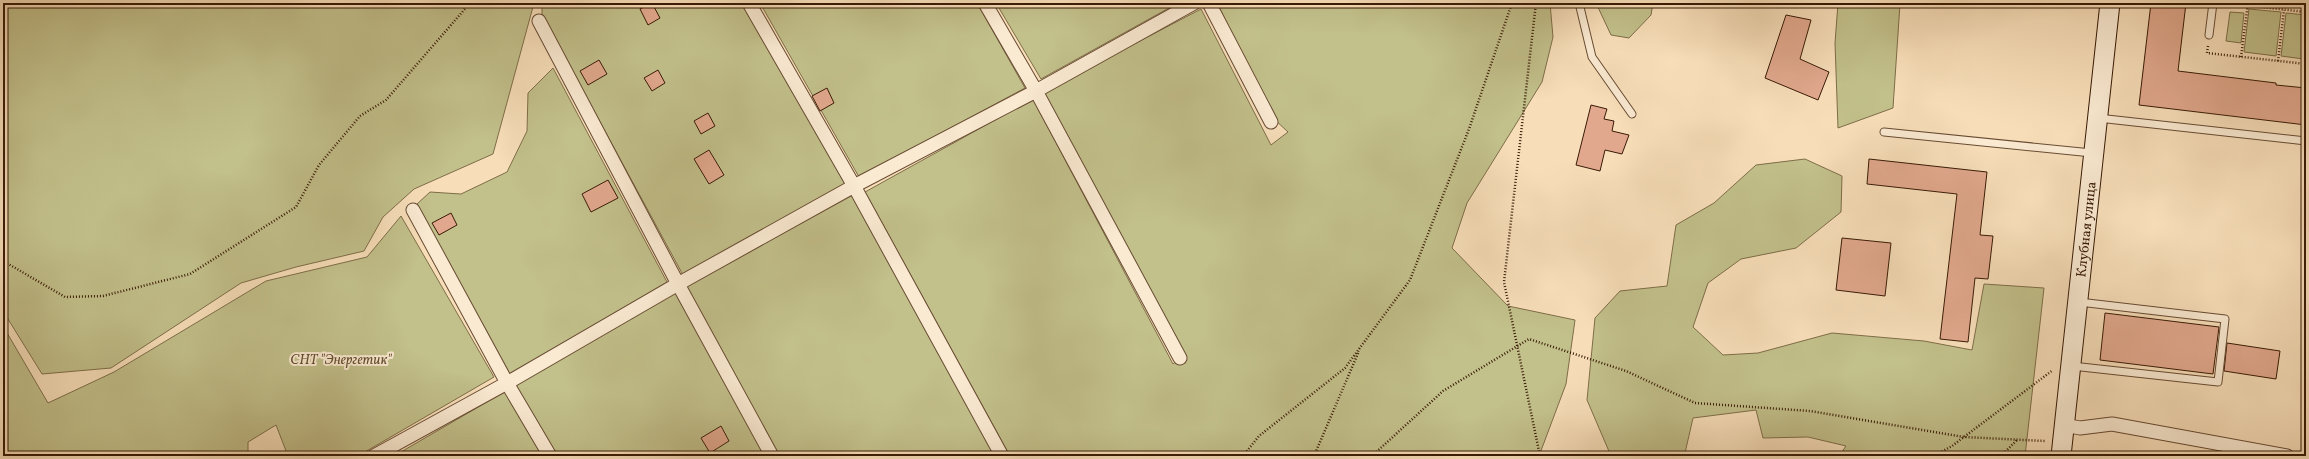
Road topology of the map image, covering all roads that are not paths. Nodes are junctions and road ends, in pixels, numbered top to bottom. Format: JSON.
{"nodes":[{"id":1,"x":749,"y":3,"type":"edge"},
{"id":2,"x":984,"y":3,"type":"edge"},
{"id":3,"x":1194,"y":3,"type":"edge"},
{"id":4,"x":1209,"y":3,"type":"edge"},
{"id":5,"x":1579,"y":3,"type":"edge"},
{"id":6,"x":2110,"y":3,"type":"edge"},
{"id":7,"x":2213,"y":3,"type":"edge"},
{"id":8,"x":540,"y":20,"type":"dead end"},
{"id":9,"x":2209,"y":35,"type":"road end"},
{"id":10,"x":1036,"y":91,"type":"junction"},
{"id":11,"x":1632,"y":114,"type":"dead end"},
{"id":12,"x":2098,"y":118,"type":"junction"},
{"id":13,"x":1270,"y":122,"type":"dead end"},
{"id":14,"x":1884,"y":132,"type":"dead end"},
{"id":15,"x":2306,"y":141,"type":"edge"},
{"id":16,"x":2094,"y":154,"type":"junction"},
{"id":17,"x":854,"y":186,"type":"junction"},
{"id":18,"x":413,"y":210,"type":"dead end"},
{"id":19,"x":678,"y":284,"type":"junction"},
{"id":20,"x":2079,"y":302,"type":"junction"},
{"id":21,"x":1180,"y":358,"type":"dead end"},
{"id":22,"x":2072,"y":361,"type":"junction"},
{"id":23,"x":507,"y":384,"type":"junction"},
{"id":24,"x":2064,"y":426,"type":"junction"},
{"id":25,"x":374,"y":456,"type":"edge"},
{"id":26,"x":550,"y":456,"type":"edge"},
{"id":27,"x":772,"y":456,"type":"edge"},
{"id":28,"x":1002,"y":456,"type":"edge"},
{"id":29,"x":2060,"y":456,"type":"edge"},
{"id":30,"x":2288,"y":456,"type":"edge"}],
"edges":[{"from":1,"to":17,"type":"street"},
{"from":2,"to":10,"type":"street"},
{"from":3,"to":10,"type":"street"},
{"from":4,"to":13,"type":"street"},
{"from":5,"to":11,"type":"lane"},
{"from":6,"to":12,"type":"street","name":"Клубная улица"},
{"from":7,"to":9,"type":"lane"},
{"from":8,"to":19,"type":"street"},
{"from":10,"to":17,"type":"street"},
{"from":10,"to":21,"type":"street"},
{"from":12,"to":15,"type":"lane"},
{"from":12,"to":16,"type":"street","name":"Клубная улица"},
{"from":14,"to":16,"type":"lane"},
{"from":16,"to":20,"type":"street","name":"Клубная улица"},
{"from":17,"to":19,"type":"street"},
{"from":17,"to":28,"type":"street"},
{"from":18,"to":23,"type":"street"},
{"from":19,"to":23,"type":"street"},
{"from":19,"to":27,"type":"street"},
{"from":20,"to":22,"type":"street","name":"Клубная улица"},
{"from":20,"to":22,"type":"lane"},
{"from":22,"to":24,"type":"street","name":"Клубная улица"},
{"from":23,"to":25,"type":"street"},
{"from":23,"to":26,"type":"street"},
{"from":24,"to":29,"type":"street","name":"Клубная улица"},
{"from":24,"to":30,"type":"street"}]}
